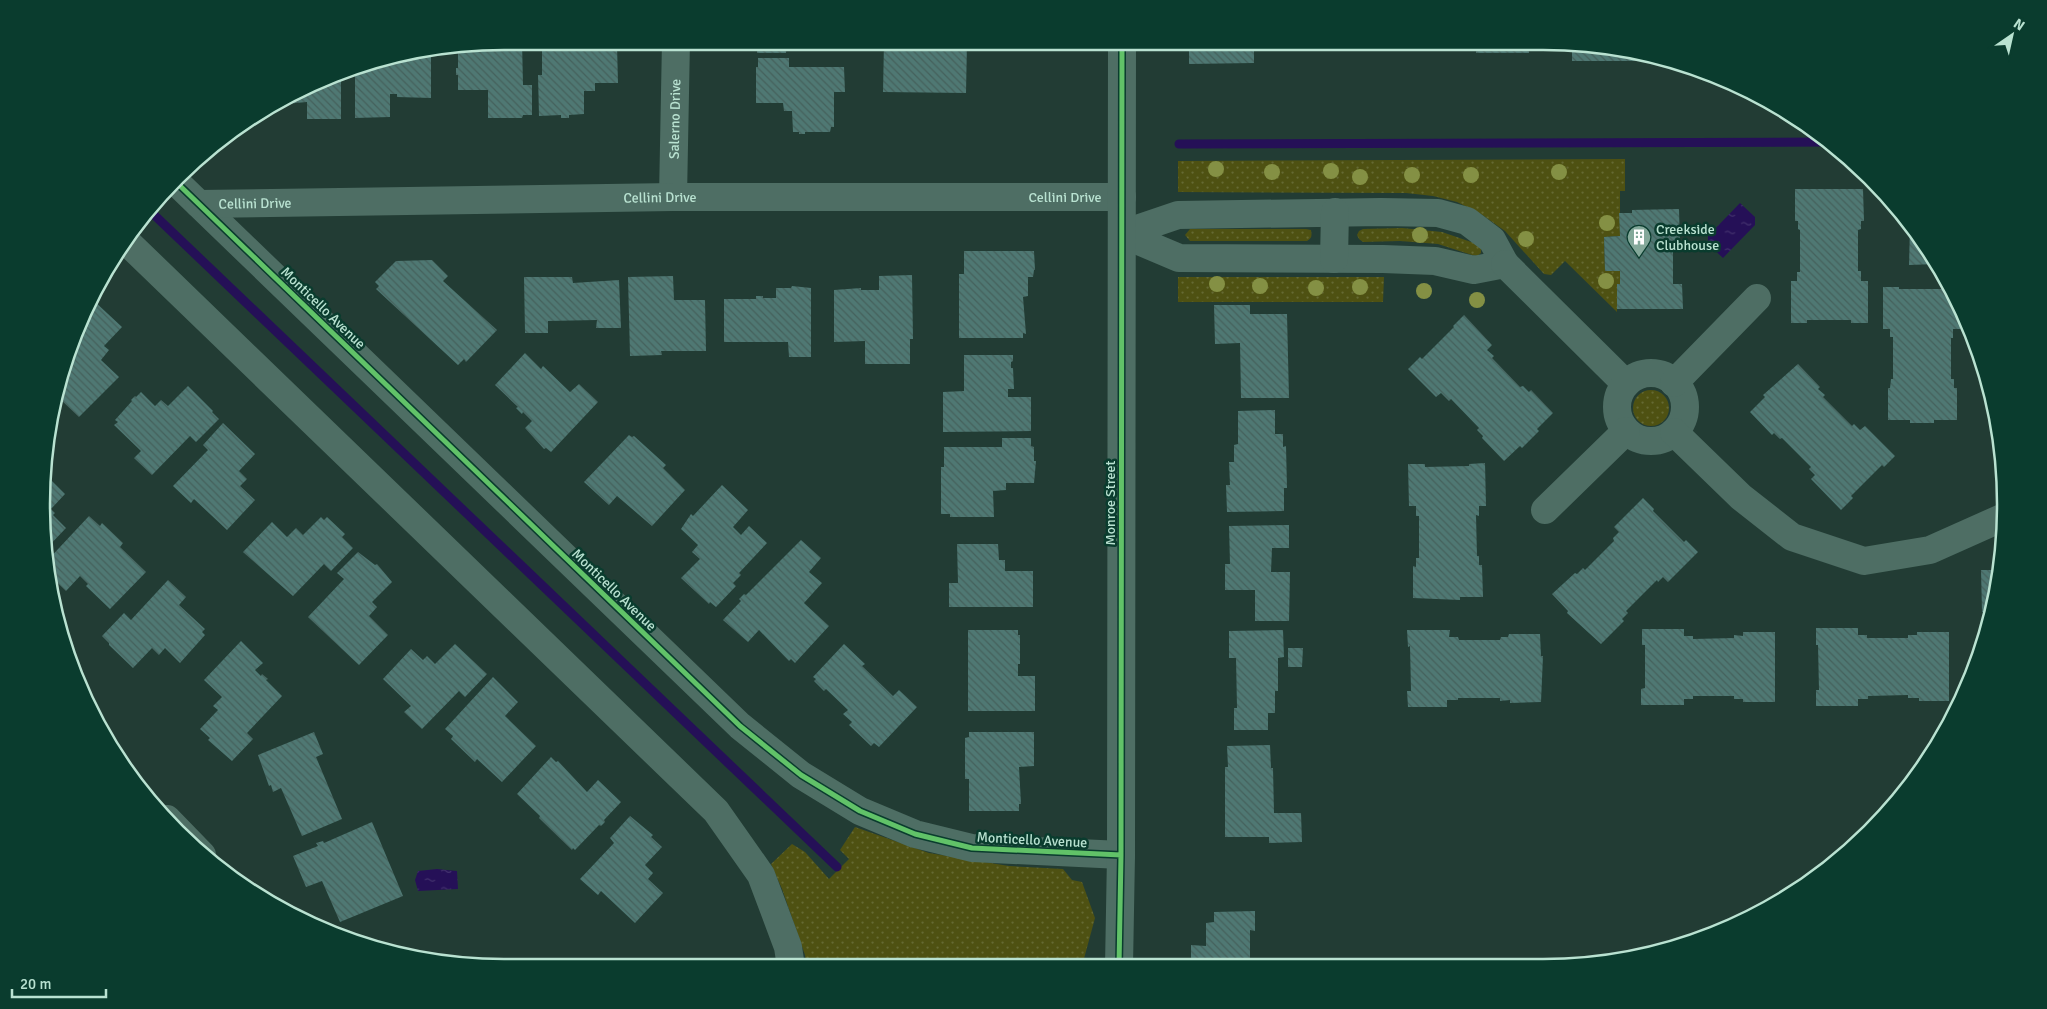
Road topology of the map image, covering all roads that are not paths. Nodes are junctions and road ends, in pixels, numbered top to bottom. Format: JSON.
{"nodes":[{"id":1,"x":676,"y":50,"type":"edge"},
{"id":2,"x":1122,"y":50,"type":"edge"},
{"id":3,"x":180,"y":186,"type":"edge"},
{"id":4,"x":674,"y":197,"type":"junction"},
{"id":5,"x":1122,"y":197,"type":"junction"},
{"id":6,"x":199,"y":204,"type":"junction"},
{"id":7,"x":1335,"y":212,"type":"junction"},
{"id":8,"x":1122,"y":234,"type":"junction"},
{"id":9,"x":131,"y":246,"type":"edge"},
{"id":10,"x":1334,"y":259,"type":"junction"},
{"id":11,"x":1505,"y":264,"type":"junction"},
{"id":12,"x":1757,"y":298,"type":"dead end"},
{"id":13,"x":1674,"y":382,"type":"junction"},
{"id":14,"x":1626,"y":384,"type":"junction"},
{"id":15,"x":1626,"y":431,"type":"junction"},
{"id":16,"x":1674,"y":432,"type":"junction"},
{"id":17,"x":1545,"y":510,"type":"dead end"},
{"id":18,"x":1996,"y":520,"type":"edge"},
{"id":19,"x":1121,"y":855,"type":"junction"},
{"id":20,"x":790,"y":959,"type":"edge"},
{"id":21,"x":1119,"y":959,"type":"edge"}],
"edges":[{"from":1,"to":4,"type":"street","name":"Salerno Drive"},
{"from":2,"to":5,"type":"street","name":"Monroe Street"},
{"from":3,"to":6,"type":"street","name":"Monticello Avenue"},
{"from":4,"to":5,"type":"street","name":"Cellini Drive"},
{"from":4,"to":6,"type":"street","name":"Cellini Drive"},
{"from":5,"to":8,"type":"street","name":"Monroe Street"},
{"from":6,"to":19,"type":"street","name":"Monticello Avenue"},
{"from":7,"to":8,"type":"street"},
{"from":7,"to":10,"type":"street"},
{"from":7,"to":11,"type":"street"},
{"from":8,"to":10,"type":"street"},
{"from":8,"to":19,"type":"street","name":"Monroe Street"},
{"from":9,"to":20,"type":"street"},
{"from":10,"to":11,"type":"street"},
{"from":11,"to":14,"type":"street"},
{"from":12,"to":13,"type":"street"},
{"from":13,"to":14,"type":"street"},
{"from":13,"to":16,"type":"street"},
{"from":14,"to":15,"type":"street"},
{"from":15,"to":16,"type":"street"},
{"from":15,"to":17,"type":"street"},
{"from":16,"to":18,"type":"street"},
{"from":19,"to":21,"type":"street","name":"Monroe Street"}]}
